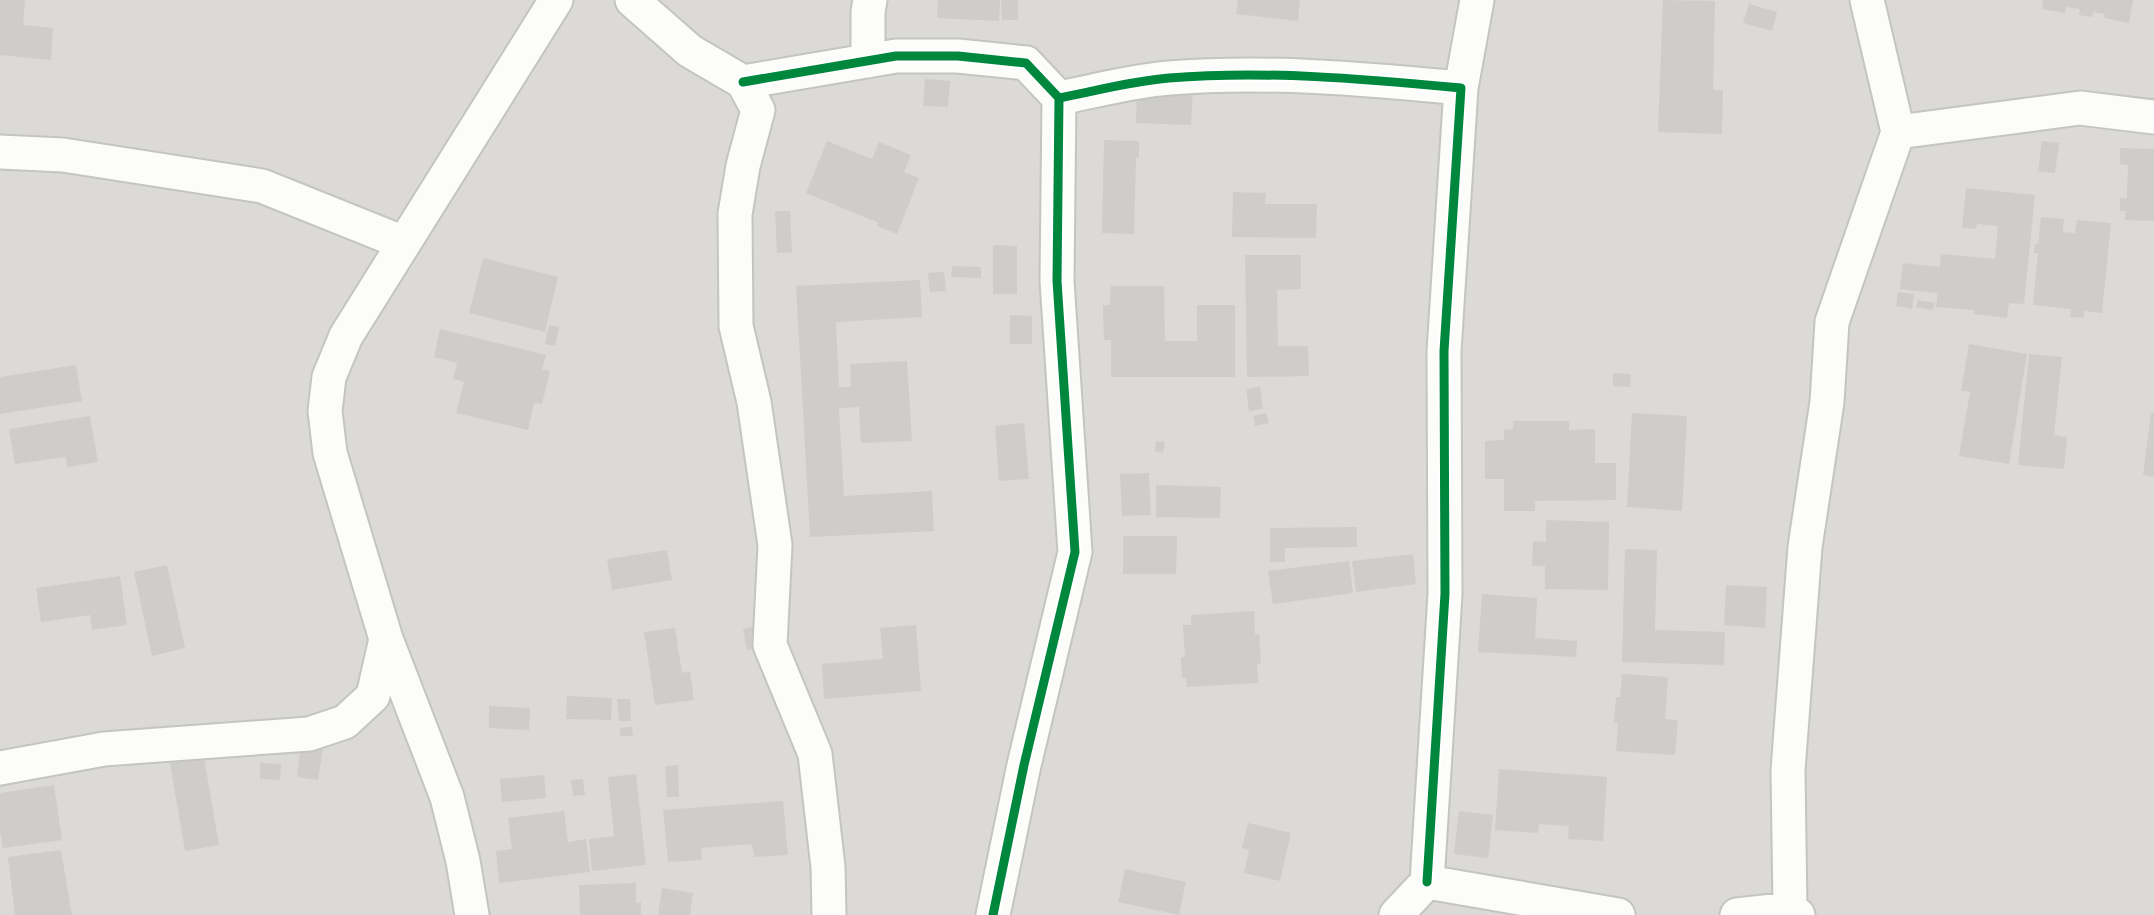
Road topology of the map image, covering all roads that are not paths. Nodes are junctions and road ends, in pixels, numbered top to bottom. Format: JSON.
{"nodes":[{"id":1,"x":556,"y":0,"type":"edge"},
{"id":2,"x":632,"y":0,"type":"edge"},
{"id":3,"x":870,"y":0,"type":"edge"},
{"id":4,"x":1476,"y":0,"type":"edge"},
{"id":5,"x":1867,"y":0,"type":"edge"},
{"id":6,"x":868,"y":61,"type":"junction"},
{"id":7,"x":743,"y":82,"type":"junction"},
{"id":8,"x":1461,"y":88,"type":"junction"},
{"id":9,"x":1059,"y":98,"type":"junction"},
{"id":10,"x":2154,"y":117,"type":"edge"},
{"id":11,"x":1898,"y":132,"type":"junction"},
{"id":12,"x":0,"y":152,"type":"edge"},
{"id":13,"x":404,"y":243,"type":"junction"},
{"id":14,"x":386,"y":639,"type":"junction"},
{"id":15,"x":0,"y":768,"type":"edge"},
{"id":16,"x":1427,"y":882,"type":"junction"},
{"id":17,"x":1794,"y":912,"type":"edge"},
{"id":18,"x":472,"y":915,"type":"edge"},
{"id":19,"x":828,"y":915,"type":"edge"},
{"id":20,"x":993,"y":915,"type":"edge"},
{"id":21,"x":1396,"y":915,"type":"edge"},
{"id":22,"x":1618,"y":915,"type":"edge"},
{"id":23,"x":1738,"y":915,"type":"edge"}],
"edges":[{"from":1,"to":13,"type":"street"},
{"from":2,"to":7,"type":"street"},
{"from":3,"to":6,"type":"street"},
{"from":4,"to":8,"type":"street"},
{"from":5,"to":11,"type":"street"},
{"from":6,"to":7,"type":"street"},
{"from":6,"to":9,"type":"street"},
{"from":7,"to":19,"type":"street"},
{"from":8,"to":9,"type":"street"},
{"from":8,"to":16,"type":"street"},
{"from":9,"to":20,"type":"street"},
{"from":10,"to":11,"type":"street"},
{"from":11,"to":17,"type":"street"},
{"from":12,"to":13,"type":"street"},
{"from":13,"to":14,"type":"street"},
{"from":14,"to":15,"type":"street"},
{"from":14,"to":18,"type":"street"},
{"from":16,"to":21,"type":"street"},
{"from":16,"to":22,"type":"street"},
{"from":17,"to":23,"type":"street"}]}
